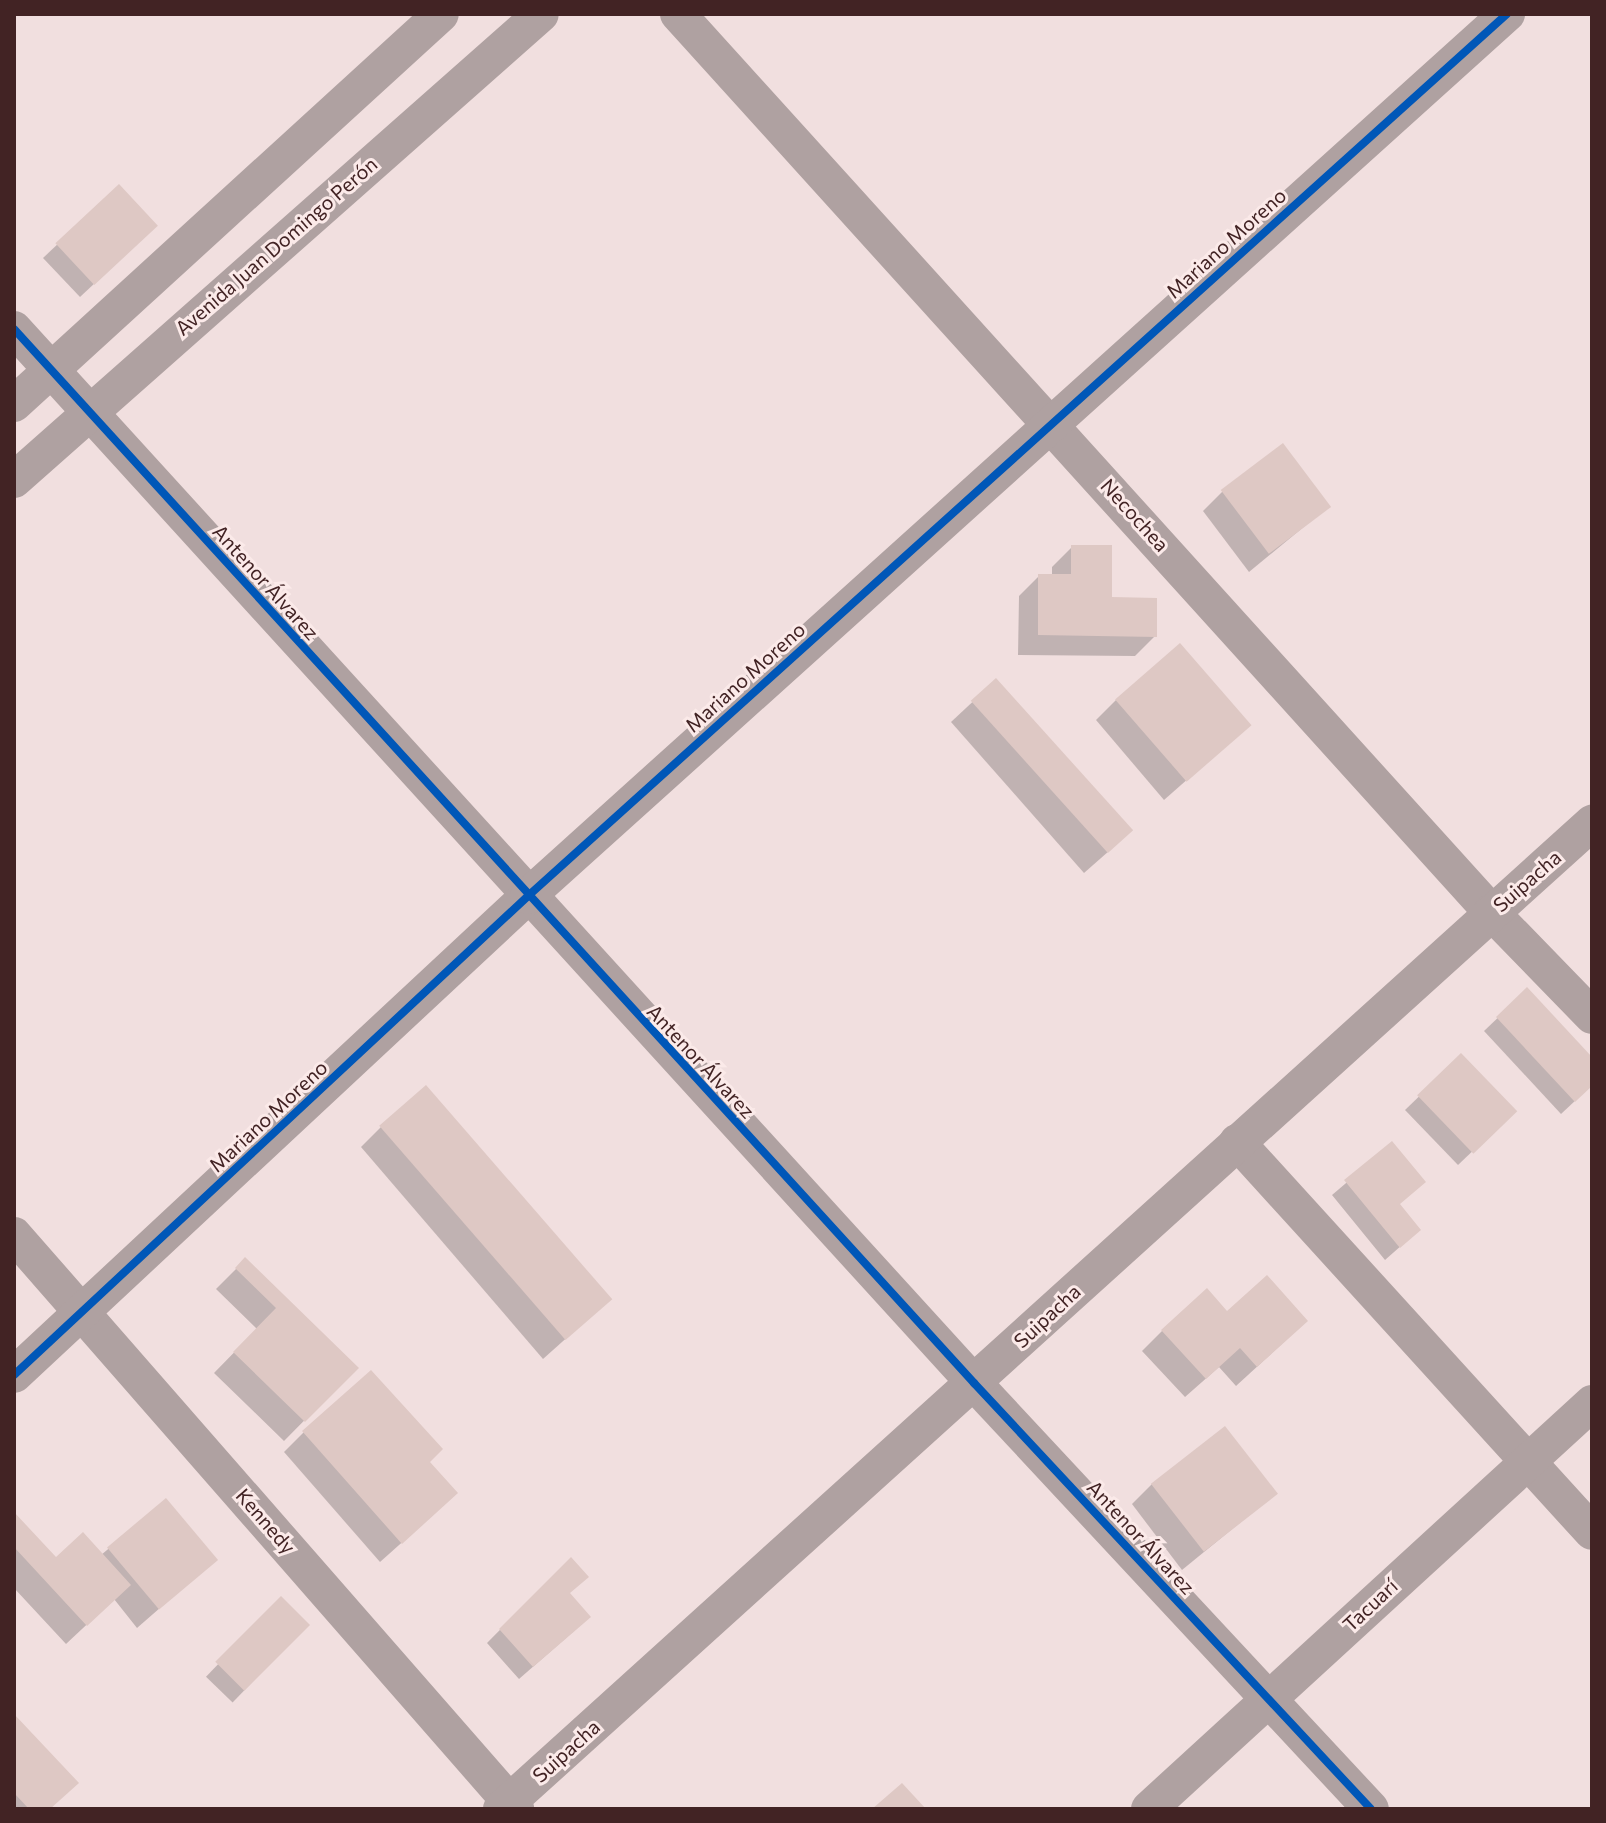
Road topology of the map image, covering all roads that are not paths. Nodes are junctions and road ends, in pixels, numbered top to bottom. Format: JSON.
{"nodes":[{"id":1,"x":441,"y":14,"type":"edge"},
{"id":2,"x":541,"y":14,"type":"edge"},
{"id":3,"x":678,"y":14,"type":"edge"},
{"id":4,"x":1507,"y":14,"type":"edge"},
{"id":5,"x":14,"y":329,"type":"edge"},
{"id":6,"x":51,"y":369,"type":"junction"},
{"id":7,"x":14,"y":404,"type":"edge"},
{"id":8,"x":89,"y":410,"type":"junction"},
{"id":9,"x":1051,"y":421,"type":"junction"},
{"id":10,"x":14,"y":480,"type":"edge"},
{"id":11,"x":1592,"y":823,"type":"edge"},
{"id":12,"x":528,"y":896,"type":"junction"},
{"id":13,"x":1491,"y":912,"type":"junction"},
{"id":14,"x":1592,"y":1016,"type":"edge"},
{"id":15,"x":1237,"y":1142,"type":"junction"},
{"id":16,"x":14,"y":1235,"type":"edge"},
{"id":17,"x":83,"y":1310,"type":"junction"},
{"id":18,"x":14,"y":1375,"type":"edge"},
{"id":19,"x":974,"y":1383,"type":"junction"},
{"id":20,"x":1592,"y":1403,"type":"edge"},
{"id":21,"x":1525,"y":1461,"type":"junction"},
{"id":22,"x":1592,"y":1532,"type":"edge"},
{"id":23,"x":1270,"y":1697,"type":"junction"},
{"id":24,"x":509,"y":1807,"type":"edge"},
{"id":25,"x":1149,"y":1809,"type":"edge"},
{"id":26,"x":1371,"y":1809,"type":"edge"}],
"edges":[{"from":1,"to":6,"type":"street"},
{"from":2,"to":8,"type":"street","name":"Avenida Juan Domingo Perón"},
{"from":3,"to":9,"type":"street","name":"Necochea"},
{"from":4,"to":9,"type":"street","name":"Mariano Moreno"},
{"from":5,"to":6,"type":"street","name":"Antenor Álvarez"},
{"from":6,"to":7,"type":"street"},
{"from":6,"to":8,"type":"street","name":"Antenor Álvarez"},
{"from":8,"to":10,"type":"street","name":"Avenida Juan Domingo Perón"},
{"from":8,"to":12,"type":"street","name":"Antenor Álvarez"},
{"from":9,"to":12,"type":"street","name":"Mariano Moreno"},
{"from":9,"to":13,"type":"street","name":"Necochea"},
{"from":11,"to":13,"type":"street","name":"Suipacha"},
{"from":12,"to":17,"type":"street","name":"Mariano Moreno"},
{"from":12,"to":19,"type":"street","name":"Antenor Álvarez"},
{"from":13,"to":14,"type":"street","name":"Necochea"},
{"from":13,"to":15,"type":"street","name":"Suipacha"},
{"from":15,"to":19,"type":"street","name":"Suipacha"},
{"from":15,"to":21,"type":"street"},
{"from":16,"to":17,"type":"street","name":"Kennedy"},
{"from":17,"to":18,"type":"street","name":"Mariano Moreno"},
{"from":17,"to":24,"type":"street","name":"Kennedy"},
{"from":19,"to":23,"type":"street","name":"Antenor Álvarez"},
{"from":19,"to":24,"type":"street","name":"Suipacha"},
{"from":20,"to":21,"type":"street","name":"Tacuarí"},
{"from":21,"to":22,"type":"street"},
{"from":21,"to":23,"type":"street","name":"Tacuarí"},
{"from":23,"to":25,"type":"street","name":"Tacuarí"},
{"from":23,"to":26,"type":"street","name":"Antenor Álvarez"}]}
